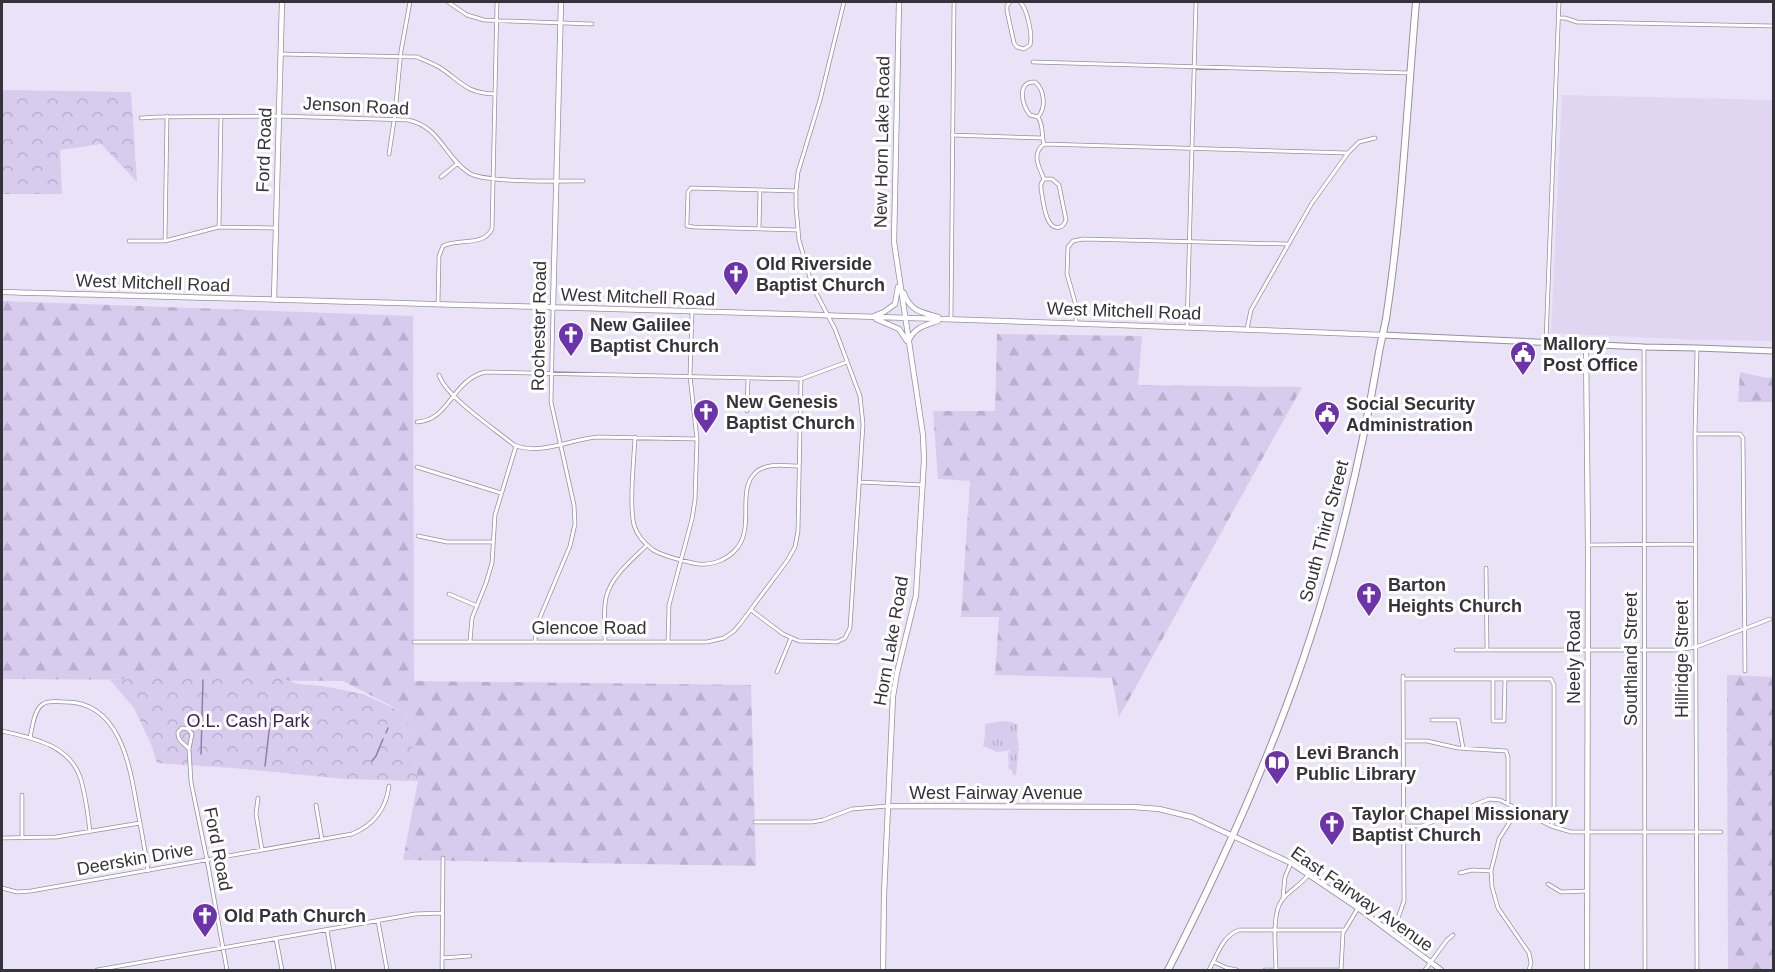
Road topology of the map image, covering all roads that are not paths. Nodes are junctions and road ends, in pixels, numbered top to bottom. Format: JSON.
{"nodes":[{"id":1,"x":282,"y":2,"type":"edge"},
{"id":2,"x":410,"y":2,"type":"edge"},
{"id":3,"x":448,"y":2,"type":"edge"},
{"id":4,"x":497,"y":2,"type":"edge"},
{"id":5,"x":561,"y":2,"type":"edge"},
{"id":6,"x":844,"y":2,"type":"edge"},
{"id":7,"x":899,"y":2,"type":"edge"},
{"id":8,"x":954,"y":2,"type":"edge"},
{"id":9,"x":1011,"y":2,"type":"edge"},
{"id":10,"x":1020,"y":2,"type":"edge"},
{"id":11,"x":1196,"y":2,"type":"edge"},
{"id":12,"x":1416,"y":2,"type":"edge"},
{"id":13,"x":1559,"y":2,"type":"edge"},
{"id":14,"x":1558,"y":18,"type":"junction"},
{"id":15,"x":497,"y":21,"type":"junction"},
{"id":16,"x":560,"y":23,"type":"junction"},
{"id":17,"x":592,"y":24,"type":"dead end"},
{"id":18,"x":1773,"y":26,"type":"edge"},
{"id":19,"x":281,"y":54,"type":"junction"},
{"id":20,"x":400,"y":56,"type":"junction"},
{"id":21,"x":1033,"y":62,"type":"dead end"},
{"id":22,"x":1194,"y":67,"type":"junction"},
{"id":23,"x":1410,"y":73,"type":"junction"},
{"id":24,"x":494,"y":94,"type":"junction"},
{"id":25,"x":167,"y":116,"type":"junction"},
{"id":26,"x":221,"y":116,"type":"junction"},
{"id":27,"x":279,"y":116,"type":"junction"},
{"id":28,"x":1038,"y":117,"type":"junction"},
{"id":29,"x":141,"y":118,"type":"dead end"},
{"id":30,"x":395,"y":119,"type":"junction"},
{"id":31,"x":952,"y":135,"type":"junction"},
{"id":32,"x":1042,"y":138,"type":"junction"},
{"id":33,"x":1375,"y":138,"type":"dead end"},
{"id":34,"x":1044,"y":144,"type":"junction"},
{"id":35,"x":1192,"y":148,"type":"junction"},
{"id":36,"x":1348,"y":153,"type":"junction"},
{"id":37,"x":389,"y":154,"type":"dead end"},
{"id":38,"x":458,"y":163,"type":"junction"},
{"id":39,"x":441,"y":177,"type":"dead end"},
{"id":40,"x":492,"y":179,"type":"junction"},
{"id":41,"x":1044,"y":179,"type":"junction"},
{"id":42,"x":556,"y":181,"type":"junction"},
{"id":43,"x":583,"y":181,"type":"dead end"},
{"id":44,"x":760,"y":190,"type":"junction"},
{"id":45,"x":796,"y":192,"type":"junction"},
{"id":46,"x":219,"y":227,"type":"junction"},
{"id":47,"x":275,"y":228,"type":"junction"},
{"id":48,"x":759,"y":229,"type":"junction"},
{"id":49,"x":797,"y":230,"type":"junction"},
{"id":50,"x":129,"y":241,"type":"dead end"},
{"id":51,"x":165,"y":241,"type":"junction"},
{"id":52,"x":1189,"y":242,"type":"junction"},
{"id":53,"x":1287,"y":244,"type":"junction"},
{"id":54,"x":899,"y":281,"type":"junction"},
{"id":55,"x":2,"y":292,"type":"edge"},
{"id":56,"x":274,"y":300,"type":"junction"},
{"id":57,"x":438,"y":304,"type":"junction"},
{"id":58,"x":553,"y":308,"type":"junction"},
{"id":59,"x":692,"y":312,"type":"junction"},
{"id":60,"x":828,"y":316,"type":"junction"},
{"id":61,"x":871,"y":317,"type":"junction"},
{"id":62,"x":905,"y":318,"type":"junction"},
{"id":63,"x":944,"y":319,"type":"junction"},
{"id":64,"x":951,"y":319,"type":"junction"},
{"id":65,"x":1076,"y":323,"type":"junction"},
{"id":66,"x":1187,"y":327,"type":"junction"},
{"id":67,"x":1247,"y":329,"type":"junction"},
{"id":68,"x":1382,"y":335,"type":"junction"},
{"id":69,"x":908,"y":343,"type":"junction"},
{"id":70,"x":1546,"y":343,"type":"junction"},
{"id":71,"x":1586,"y":344,"type":"junction"},
{"id":72,"x":1644,"y":347,"type":"junction"},
{"id":73,"x":1697,"y":348,"type":"junction"},
{"id":74,"x":1773,"y":351,"type":"edge"},
{"id":75,"x":847,"y":362,"type":"junction"},
{"id":76,"x":551,"y":373,"type":"junction"},
{"id":77,"x":439,"y":375,"type":"dead end"},
{"id":78,"x":690,"y":376,"type":"junction"},
{"id":79,"x":748,"y":378,"type":"junction"},
{"id":80,"x":801,"y":379,"type":"junction"},
{"id":81,"x":453,"y":396,"type":"junction"},
{"id":82,"x":747,"y":411,"type":"dead end"},
{"id":83,"x":417,"y":422,"type":"dead end"},
{"id":84,"x":1695,"y":434,"type":"junction"},
{"id":85,"x":634,"y":437,"type":"junction"},
{"id":86,"x":697,"y":439,"type":"junction"},
{"id":87,"x":560,"y":444,"type":"junction"},
{"id":88,"x":516,"y":446,"type":"junction"},
{"id":89,"x":799,"y":466,"type":"junction"},
{"id":90,"x":417,"y":467,"type":"dead end"},
{"id":91,"x":860,"y":482,"type":"junction"},
{"id":92,"x":922,"y":485,"type":"junction"},
{"id":93,"x":501,"y":493,"type":"junction"},
{"id":94,"x":418,"y":536,"type":"dead end"},
{"id":95,"x":493,"y":542,"type":"junction"},
{"id":96,"x":1695,"y":544,"type":"junction"},
{"id":97,"x":647,"y":545,"type":"junction"},
{"id":98,"x":1588,"y":545,"type":"junction"},
{"id":99,"x":1645,"y":545,"type":"junction"},
{"id":100,"x":681,"y":560,"type":"junction"},
{"id":101,"x":1485,"y":568,"type":"dead end"},
{"id":102,"x":449,"y":594,"type":"dead end"},
{"id":103,"x":477,"y":606,"type":"junction"},
{"id":104,"x":751,"y":610,"type":"junction"},
{"id":105,"x":1770,"y":619,"type":"dead end"},
{"id":106,"x":1744,"y":630,"type":"junction"},
{"id":107,"x":791,"y":638,"type":"junction"},
{"id":108,"x":470,"y":641,"type":"junction"},
{"id":109,"x":414,"y":642,"type":"dead end"},
{"id":110,"x":535,"y":642,"type":"junction"},
{"id":111,"x":605,"y":642,"type":"junction"},
{"id":112,"x":668,"y":642,"type":"junction"},
{"id":113,"x":1696,"y":648,"type":"junction"},
{"id":114,"x":1456,"y":650,"type":"dead end"},
{"id":115,"x":1486,"y":650,"type":"junction"},
{"id":116,"x":1587,"y":650,"type":"junction"},
{"id":117,"x":1644,"y":650,"type":"junction"},
{"id":118,"x":1744,"y":671,"type":"dead end"},
{"id":119,"x":777,"y":672,"type":"dead end"},
{"id":120,"x":1493,"y":679,"type":"junction"},
{"id":121,"x":1504,"y":679,"type":"junction"},
{"id":122,"x":1432,"y":720,"type":"dead end"},
{"id":123,"x":2,"y":731,"type":"edge"},
{"id":124,"x":30,"y":738,"type":"junction"},
{"id":125,"x":1404,"y":741,"type":"junction"},
{"id":126,"x":1463,"y":748,"type":"junction"},
{"id":127,"x":189,"y":749,"type":"junction"},
{"id":128,"x":389,"y":786,"type":"dead end"},
{"id":129,"x":22,"y":795,"type":"dead end"},
{"id":130,"x":258,"y":798,"type":"dead end"},
{"id":131,"x":1508,"y":804,"type":"junction"},
{"id":132,"x":316,"y":805,"type":"dead end"},
{"id":133,"x":888,"y":806,"type":"junction"},
{"id":134,"x":1518,"y":809,"type":"junction"},
{"id":135,"x":754,"y":822,"type":"dead end"},
{"id":136,"x":140,"y":823,"type":"junction"},
{"id":137,"x":1404,"y":826,"type":"junction"},
{"id":138,"x":1551,"y":826,"type":"junction"},
{"id":139,"x":90,"y":832,"type":"junction"},
{"id":140,"x":1587,"y":832,"type":"junction"},
{"id":141,"x":1645,"y":832,"type":"junction"},
{"id":142,"x":1696,"y":832,"type":"junction"},
{"id":143,"x":1721,"y":832,"type":"dead end"},
{"id":144,"x":1234,"y":836,"type":"junction"},
{"id":145,"x":2,"y":838,"type":"edge"},
{"id":146,"x":22,"y":838,"type":"junction"},
{"id":147,"x":322,"y":840,"type":"junction"},
{"id":148,"x":262,"y":850,"type":"junction"},
{"id":149,"x":443,"y":858,"type":"dead end"},
{"id":150,"x":207,"y":860,"type":"junction"},
{"id":151,"x":1292,"y":863,"type":"junction"},
{"id":152,"x":148,"y":871,"type":"junction"},
{"id":153,"x":1491,"y":871,"type":"junction"},
{"id":154,"x":1460,"y":873,"type":"dead end"},
{"id":155,"x":1310,"y":874,"type":"junction"},
{"id":156,"x":1548,"y":884,"type":"dead end"},
{"id":157,"x":1285,"y":885,"type":"junction"},
{"id":158,"x":2,"y":888,"type":"edge"},
{"id":159,"x":1294,"y":889,"type":"junction"},
{"id":160,"x":1587,"y":891,"type":"junction"},
{"id":161,"x":1283,"y":898,"type":"junction"},
{"id":162,"x":1358,"y":908,"type":"junction"},
{"id":163,"x":442,"y":913,"type":"junction"},
{"id":164,"x":378,"y":921,"type":"junction"},
{"id":165,"x":1276,"y":929,"type":"junction"},
{"id":166,"x":327,"y":930,"type":"junction"},
{"id":167,"x":1344,"y":930,"type":"junction"},
{"id":168,"x":1388,"y":931,"type":"junction"},
{"id":169,"x":1453,"y":935,"type":"dead end"},
{"id":170,"x":276,"y":939,"type":"junction"},
{"id":171,"x":222,"y":948,"type":"junction"},
{"id":172,"x":470,"y":956,"type":"dead end"},
{"id":173,"x":442,"y":958,"type":"junction"},
{"id":174,"x":1214,"y":962,"type":"junction"},
{"id":175,"x":1431,"y":963,"type":"junction"},
{"id":176,"x":97,"y":970,"type":"edge"},
{"id":177,"x":226,"y":970,"type":"edge"},
{"id":178,"x":282,"y":970,"type":"edge"},
{"id":179,"x":334,"y":970,"type":"edge"},
{"id":180,"x":387,"y":970,"type":"edge"},
{"id":181,"x":442,"y":970,"type":"edge"},
{"id":182,"x":883,"y":970,"type":"edge"},
{"id":183,"x":1168,"y":970,"type":"edge"},
{"id":184,"x":1209,"y":970,"type":"edge"},
{"id":185,"x":1237,"y":970,"type":"edge"},
{"id":186,"x":1265,"y":970,"type":"edge"},
{"id":187,"x":1276,"y":970,"type":"edge"},
{"id":188,"x":1293,"y":970,"type":"edge"},
{"id":189,"x":1341,"y":970,"type":"edge"},
{"id":190,"x":1425,"y":970,"type":"edge"},
{"id":191,"x":1441,"y":970,"type":"edge"},
{"id":192,"x":1529,"y":970,"type":"edge"},
{"id":193,"x":1587,"y":970,"type":"edge"},
{"id":194,"x":1646,"y":970,"type":"edge"},
{"id":195,"x":1697,"y":970,"type":"edge"}],
"edges":[{"from":1,"to":19,"type":"main road","name":"Ford Road"},
{"from":2,"to":20,"type":"street"},
{"from":3,"to":15,"type":"street"},
{"from":4,"to":15,"type":"street"},
{"from":5,"to":16,"type":"main road","name":"Rochester Road"},
{"from":6,"to":45,"type":"street"},
{"from":7,"to":54,"type":"main road","name":"New Horn Lake Road"},
{"from":8,"to":31,"type":"street"},
{"from":9,"to":10,"type":"street"},
{"from":11,"to":22,"type":"street"},
{"from":12,"to":23,"type":"highway","name":"South Third Street"},
{"from":13,"to":14,"type":"street"},
{"from":14,"to":18,"type":"street"},
{"from":14,"to":70,"type":"street"},
{"from":15,"to":16,"type":"street"},
{"from":15,"to":24,"type":"street"},
{"from":16,"to":17,"type":"street"},
{"from":16,"to":42,"type":"main road","name":"Rochester Road"},
{"from":19,"to":20,"type":"street"},
{"from":19,"to":27,"type":"main road","name":"Ford Road"},
{"from":20,"to":24,"type":"street"},
{"from":20,"to":30,"type":"street"},
{"from":21,"to":22,"type":"street"},
{"from":22,"to":23,"type":"street"},
{"from":22,"to":35,"type":"street"},
{"from":23,"to":68,"type":"highway","name":"South Third Street"},
{"from":24,"to":40,"type":"street"},
{"from":25,"to":26,"type":"street","name":"Jenson Road"},
{"from":25,"to":29,"type":"street","name":"Jenson Road"},
{"from":25,"to":51,"type":"street"},
{"from":26,"to":27,"type":"street","name":"Jenson Road"},
{"from":26,"to":46,"type":"street"},
{"from":27,"to":30,"type":"street","name":"Jenson Road"},
{"from":27,"to":47,"type":"main road","name":"Ford Road"},
{"from":28,"to":28,"type":"street"},
{"from":28,"to":32,"type":"street"},
{"from":30,"to":37,"type":"street"},
{"from":30,"to":38,"type":"street","name":"Jenson Road"},
{"from":31,"to":32,"type":"street"},
{"from":31,"to":64,"type":"street"},
{"from":32,"to":34,"type":"street"},
{"from":33,"to":36,"type":"street"},
{"from":34,"to":35,"type":"street"},
{"from":34,"to":41,"type":"street"},
{"from":35,"to":36,"type":"street"},
{"from":35,"to":52,"type":"street"},
{"from":36,"to":53,"type":"street"},
{"from":38,"to":39,"type":"street"},
{"from":38,"to":40,"type":"street","name":"Jenson Road"},
{"from":40,"to":42,"type":"street","name":"Jenson Road"},
{"from":40,"to":57,"type":"street"},
{"from":41,"to":41,"type":"street"},
{"from":42,"to":43,"type":"street","name":"Jenson Road"},
{"from":42,"to":58,"type":"main road","name":"Rochester Road"},
{"from":44,"to":45,"type":"street"},
{"from":44,"to":48,"type":"street"},
{"from":44,"to":48,"type":"street"},
{"from":45,"to":49,"type":"street"},
{"from":46,"to":47,"type":"street"},
{"from":46,"to":51,"type":"street"},
{"from":47,"to":56,"type":"main road","name":"Ford Road"},
{"from":48,"to":49,"type":"street"},
{"from":49,"to":60,"type":"street"},
{"from":50,"to":51,"type":"street"},
{"from":52,"to":53,"type":"street"},
{"from":52,"to":65,"type":"street"},
{"from":52,"to":66,"type":"street"},
{"from":53,"to":67,"type":"street"},
{"from":54,"to":61,"type":"main road"},
{"from":54,"to":62,"type":"main road","name":"New Horn Lake Road"},
{"from":54,"to":63,"type":"main road"},
{"from":55,"to":56,"type":"main road","name":"West Mitchell Road"},
{"from":56,"to":57,"type":"main road","name":"West Mitchell Road"},
{"from":57,"to":58,"type":"main road","name":"West Mitchell Road"},
{"from":58,"to":59,"type":"main road","name":"West Mitchell Road"},
{"from":58,"to":76,"type":"street","name":"Rochester Road"},
{"from":59,"to":60,"type":"main road","name":"West Mitchell Road"},
{"from":59,"to":78,"type":"street"},
{"from":60,"to":61,"type":"main road","name":"West Mitchell Road"},
{"from":60,"to":75,"type":"street"},
{"from":61,"to":62,"type":"main road","name":"West Mitchell Road"},
{"from":61,"to":69,"type":"main road"},
{"from":62,"to":63,"type":"main road","name":"West Mitchell Road"},
{"from":62,"to":69,"type":"main road","name":"Horn Lake Road"},
{"from":63,"to":64,"type":"main road","name":"West Mitchell Road"},
{"from":63,"to":69,"type":"main road"},
{"from":64,"to":65,"type":"main road","name":"West Mitchell Road"},
{"from":65,"to":66,"type":"main road","name":"West Mitchell Road"},
{"from":66,"to":67,"type":"main road","name":"West Mitchell Road"},
{"from":67,"to":68,"type":"main road","name":"West Mitchell Road"},
{"from":68,"to":70,"type":"main road"},
{"from":68,"to":144,"type":"highway","name":"South Third Street"},
{"from":69,"to":92,"type":"main road","name":"Horn Lake Road"},
{"from":70,"to":71,"type":"main road"},
{"from":71,"to":72,"type":"main road"},
{"from":71,"to":98,"type":"main road","name":"Neely Road"},
{"from":72,"to":73,"type":"main road"},
{"from":72,"to":99,"type":"street","name":"Southland Street"},
{"from":73,"to":74,"type":"main road"},
{"from":73,"to":84,"type":"street","name":"Hillridge Street"},
{"from":75,"to":80,"type":"street"},
{"from":75,"to":91,"type":"street"},
{"from":76,"to":78,"type":"street"},
{"from":76,"to":81,"type":"street"},
{"from":76,"to":87,"type":"street","name":"Rochester Road"},
{"from":77,"to":81,"type":"street"},
{"from":78,"to":79,"type":"street"},
{"from":78,"to":86,"type":"street"},
{"from":79,"to":80,"type":"street"},
{"from":79,"to":82,"type":"street"},
{"from":80,"to":89,"type":"street","name":"Glencoe Road"},
{"from":81,"to":83,"type":"street"},
{"from":81,"to":88,"type":"street"},
{"from":84,"to":96,"type":"street","name":"Hillridge Street"},
{"from":84,"to":106,"type":"street"},
{"from":85,"to":86,"type":"street"},
{"from":85,"to":87,"type":"street"},
{"from":85,"to":97,"type":"street"},
{"from":86,"to":100,"type":"street"},
{"from":87,"to":88,"type":"street"},
{"from":87,"to":110,"type":"street","name":"Rochester Road"},
{"from":88,"to":93,"type":"street"},
{"from":89,"to":100,"type":"street"},
{"from":89,"to":104,"type":"street","name":"Glencoe Road"},
{"from":90,"to":93,"type":"street"},
{"from":91,"to":92,"type":"street"},
{"from":91,"to":107,"type":"street"},
{"from":92,"to":133,"type":"main road","name":"Horn Lake Road"},
{"from":93,"to":95,"type":"street"},
{"from":94,"to":95,"type":"street"},
{"from":95,"to":103,"type":"street"},
{"from":96,"to":99,"type":"street"},
{"from":96,"to":113,"type":"street","name":"Hillridge Street"},
{"from":97,"to":100,"type":"street"},
{"from":97,"to":111,"type":"street"},
{"from":98,"to":99,"type":"street"},
{"from":98,"to":116,"type":"main road","name":"Neely Road"},
{"from":99,"to":117,"type":"street","name":"Southland Street"},
{"from":100,"to":112,"type":"street"},
{"from":101,"to":115,"type":"street"},
{"from":102,"to":103,"type":"street"},
{"from":103,"to":108,"type":"street"},
{"from":104,"to":107,"type":"street"},
{"from":104,"to":112,"type":"street","name":"Glencoe Road"},
{"from":105,"to":106,"type":"street"},
{"from":106,"to":113,"type":"street"},
{"from":106,"to":118,"type":"street"},
{"from":107,"to":119,"type":"street"},
{"from":108,"to":109,"type":"street","name":"Glencoe Road"},
{"from":108,"to":110,"type":"street","name":"Glencoe Road"},
{"from":110,"to":111,"type":"street","name":"Glencoe Road"},
{"from":111,"to":112,"type":"street","name":"Glencoe Road"},
{"from":113,"to":117,"type":"street"},
{"from":113,"to":142,"type":"street","name":"Hillridge Street"},
{"from":114,"to":115,"type":"street"},
{"from":115,"to":116,"type":"street"},
{"from":116,"to":117,"type":"street"},
{"from":116,"to":140,"type":"main road","name":"Neely Road"},
{"from":117,"to":141,"type":"street","name":"Southland Street"},
{"from":120,"to":121,"type":"street"},
{"from":120,"to":121,"type":"street"},
{"from":120,"to":125,"type":"street"},
{"from":121,"to":138,"type":"street"},
{"from":122,"to":126,"type":"street"},
{"from":123,"to":124,"type":"street"},
{"from":124,"to":136,"type":"street"},
{"from":124,"to":139,"type":"street"},
{"from":125,"to":126,"type":"street"},
{"from":125,"to":137,"type":"street"},
{"from":126,"to":131,"type":"street"},
{"from":127,"to":127,"type":"street"},
{"from":127,"to":150,"type":"street","name":"Ford Road"},
{"from":128,"to":147,"type":"street","name":"Deerskin Drive"},
{"from":129,"to":146,"type":"street"},
{"from":130,"to":148,"type":"street"},
{"from":131,"to":134,"type":"street"},
{"from":131,"to":137,"type":"street"},
{"from":132,"to":147,"type":"street"},
{"from":133,"to":135,"type":"street","name":"West Fairway Avenue"},
{"from":133,"to":144,"type":"main road","name":"West Fairway Avenue"},
{"from":133,"to":182,"type":"main road","name":"Horn Lake Road"},
{"from":134,"to":138,"type":"street"},
{"from":134,"to":153,"type":"street"},
{"from":136,"to":139,"type":"street"},
{"from":136,"to":152,"type":"street"},
{"from":137,"to":168,"type":"street"},
{"from":138,"to":140,"type":"street"},
{"from":139,"to":146,"type":"street"},
{"from":140,"to":141,"type":"street"},
{"from":140,"to":160,"type":"main road","name":"Neely Road"},
{"from":141,"to":142,"type":"street"},
{"from":141,"to":194,"type":"street","name":"Southland Street"},
{"from":142,"to":143,"type":"street"},
{"from":142,"to":195,"type":"street","name":"Hillridge Street"},
{"from":144,"to":151,"type":"main road","name":"East Fairway Avenue"},
{"from":144,"to":183,"type":"highway","name":"South Third Street"},
{"from":145,"to":146,"type":"street"},
{"from":147,"to":148,"type":"street","name":"Deerskin Drive"},
{"from":148,"to":150,"type":"street","name":"Deerskin Drive"},
{"from":149,"to":163,"type":"street"},
{"from":150,"to":152,"type":"street","name":"Deerskin Drive"},
{"from":150,"to":171,"type":"street","name":"Ford Road"},
{"from":151,"to":155,"type":"main road","name":"East Fairway Avenue"},
{"from":151,"to":157,"type":"street"},
{"from":152,"to":158,"type":"street","name":"Deerskin Drive"},
{"from":153,"to":154,"type":"street"},
{"from":153,"to":192,"type":"street"},
{"from":155,"to":159,"type":"street"},
{"from":155,"to":162,"type":"main road","name":"East Fairway Avenue"},
{"from":156,"to":160,"type":"street"},
{"from":157,"to":159,"type":"street"},
{"from":157,"to":161,"type":"street"},
{"from":159,"to":161,"type":"street"},
{"from":160,"to":193,"type":"main road","name":"Neely Road"},
{"from":161,"to":165,"type":"street"},
{"from":162,"to":167,"type":"street"},
{"from":162,"to":168,"type":"main road","name":"East Fairway Avenue"},
{"from":163,"to":164,"type":"street"},
{"from":163,"to":173,"type":"street"},
{"from":164,"to":166,"type":"street"},
{"from":164,"to":180,"type":"street"},
{"from":165,"to":167,"type":"street"},
{"from":165,"to":174,"type":"street"},
{"from":165,"to":187,"type":"street"},
{"from":166,"to":170,"type":"street"},
{"from":166,"to":179,"type":"street"},
{"from":167,"to":189,"type":"street"},
{"from":168,"to":175,"type":"main road","name":"East Fairway Avenue"},
{"from":169,"to":175,"type":"street"},
{"from":170,"to":171,"type":"street"},
{"from":170,"to":178,"type":"street"},
{"from":171,"to":176,"type":"street"},
{"from":171,"to":177,"type":"street","name":"Ford Road"},
{"from":172,"to":173,"type":"street"},
{"from":173,"to":181,"type":"street"},
{"from":174,"to":184,"type":"street"},
{"from":174,"to":185,"type":"street"},
{"from":175,"to":190,"type":"street"},
{"from":175,"to":191,"type":"main road","name":"East Fairway Avenue"},
{"from":186,"to":187,"type":"street"},
{"from":187,"to":188,"type":"street"},
{"from":188,"to":189,"type":"street"}]}
